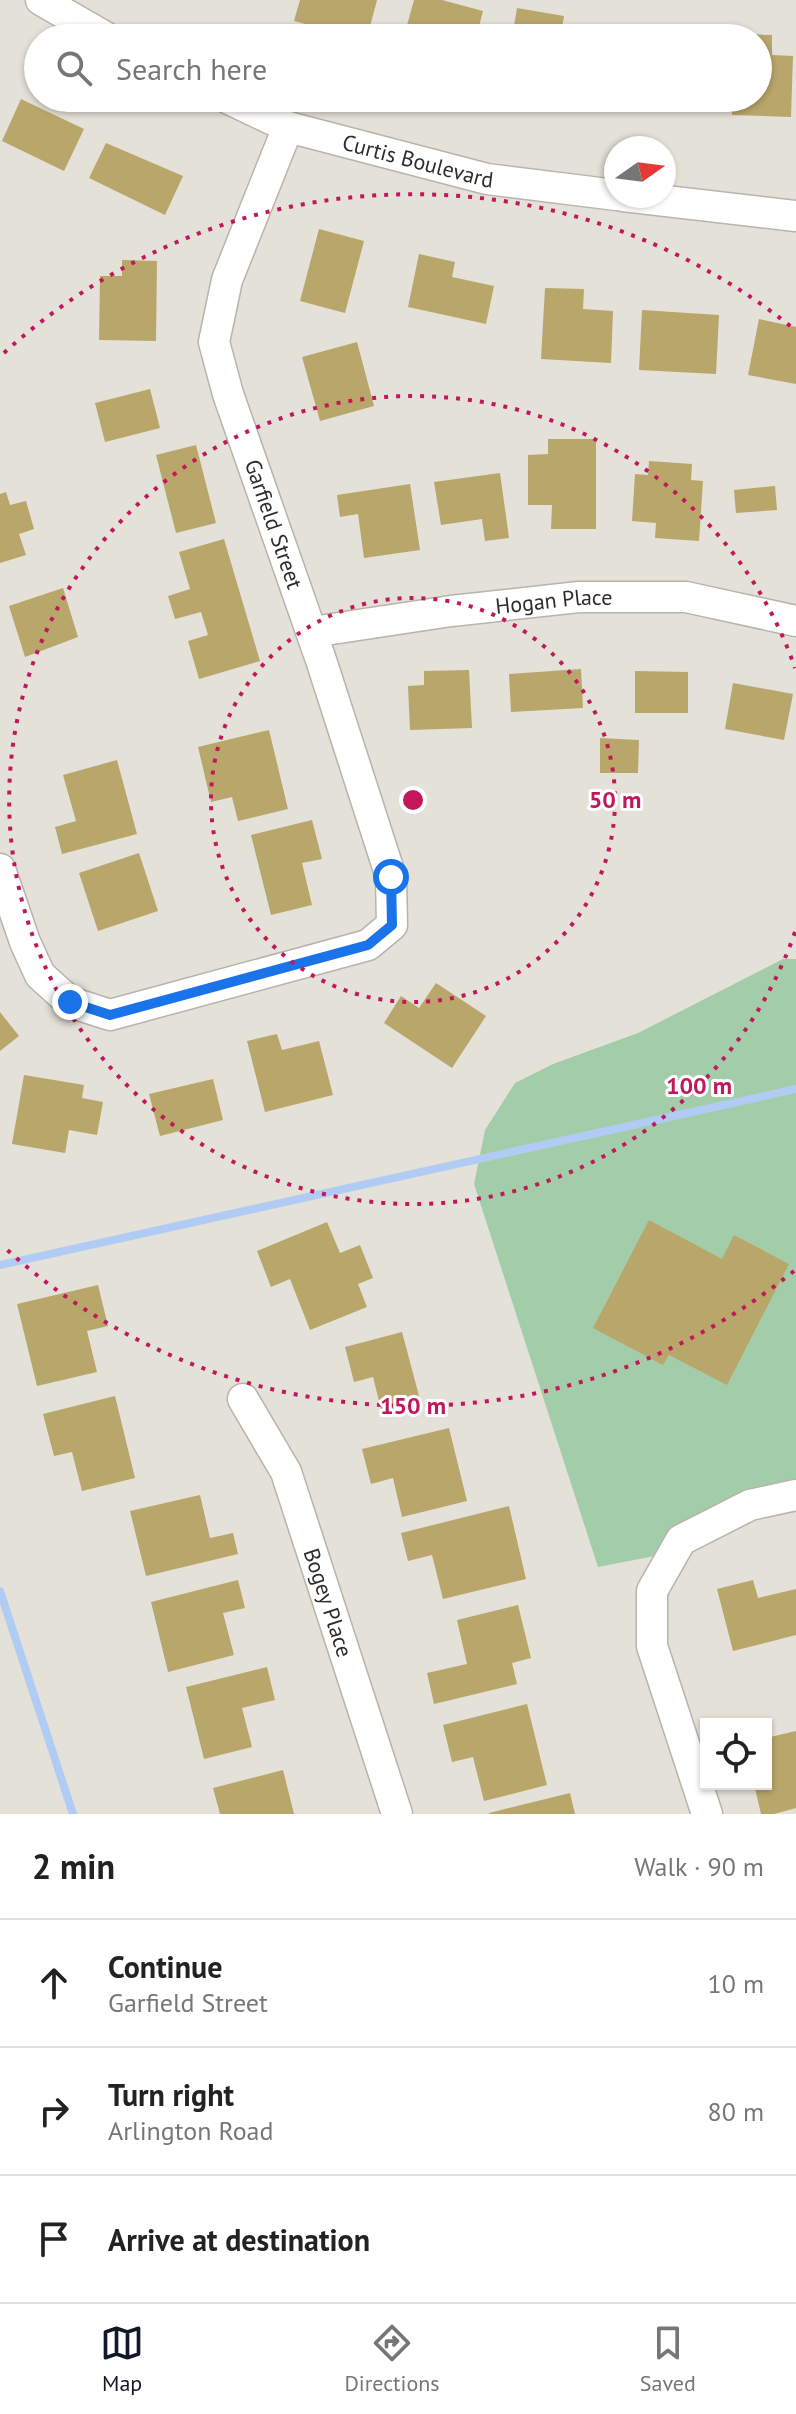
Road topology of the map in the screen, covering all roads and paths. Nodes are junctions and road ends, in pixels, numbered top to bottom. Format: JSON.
{"nodes":[{"id":1,"x":41,"y":0,"type":"edge"},
{"id":2,"x":83,"y":24,"type":"edge"},
{"id":3,"x":256,"y":112,"type":"edge"},
{"id":4,"x":288,"y":127,"type":"junction"},
{"id":5,"x":604,"y":194,"type":"edge"},
{"id":6,"x":676,"y":202,"type":"edge"},
{"id":7,"x":796,"y":216,"type":"edge"},
{"id":8,"x":796,"y":621,"type":"edge"},
{"id":9,"x":312,"y":632,"type":"junction"},
{"id":10,"x":0,"y":869,"type":"edge"},
{"id":11,"x":243,"y":1399,"type":"dead end"},
{"id":12,"x":796,"y":1495,"type":"edge"},
{"id":13,"x":397,"y":1814,"type":"edge"},
{"id":14,"x":707,"y":1814,"type":"edge"}],
"edges":[{"from":1,"to":2,"type":"street"},
{"from":3,"to":4,"type":"street","name":"Curtis Boulevard"},
{"from":4,"to":5,"type":"street","name":"Curtis Boulevard"},
{"from":4,"to":9,"type":"street","name":"Garfield Street"},
{"from":6,"to":7,"type":"street"},
{"from":8,"to":9,"type":"street","name":"Hogan Place"},
{"from":9,"to":10,"type":"street","name":"Garfield Street"},
{"from":11,"to":13,"type":"street","name":"Bogey Place"},
{"from":12,"to":14,"type":"street"}]}
